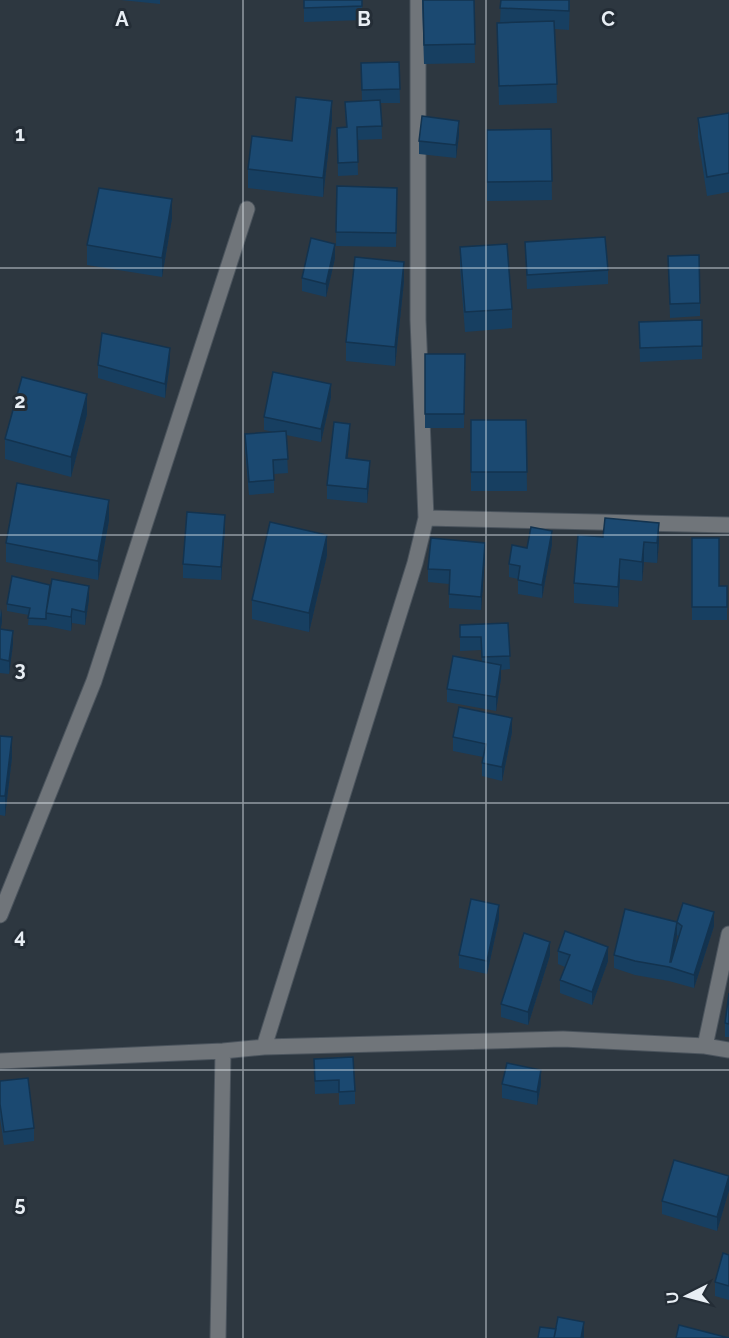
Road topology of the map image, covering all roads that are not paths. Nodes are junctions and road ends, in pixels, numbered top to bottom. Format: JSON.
{"nodes":[{"id":1,"x":418,"y":0,"type":"edge"},
{"id":2,"x":247,"y":209,"type":"dead end"},
{"id":3,"x":426,"y":518,"type":"junction"},
{"id":4,"x":729,"y":525,"type":"edge"},
{"id":5,"x":0,"y":915,"type":"edge"},
{"id":6,"x":729,"y":934,"type":"edge"},
{"id":7,"x":705,"y":1046,"type":"junction"},
{"id":8,"x":264,"y":1047,"type":"junction"},
{"id":9,"x":729,"y":1050,"type":"edge"},
{"id":10,"x":223,"y":1051,"type":"junction"},
{"id":11,"x":0,"y":1061,"type":"edge"},
{"id":12,"x":218,"y":1338,"type":"edge"}],
"edges":[{"from":1,"to":3,"type":"street"},
{"from":2,"to":5,"type":"street"},
{"from":3,"to":4,"type":"street"},
{"from":3,"to":8,"type":"street"},
{"from":6,"to":7,"type":"street"},
{"from":7,"to":8,"type":"street"},
{"from":7,"to":9,"type":"street"},
{"from":8,"to":10,"type":"street"},
{"from":10,"to":11,"type":"street"},
{"from":10,"to":12,"type":"street"}]}
